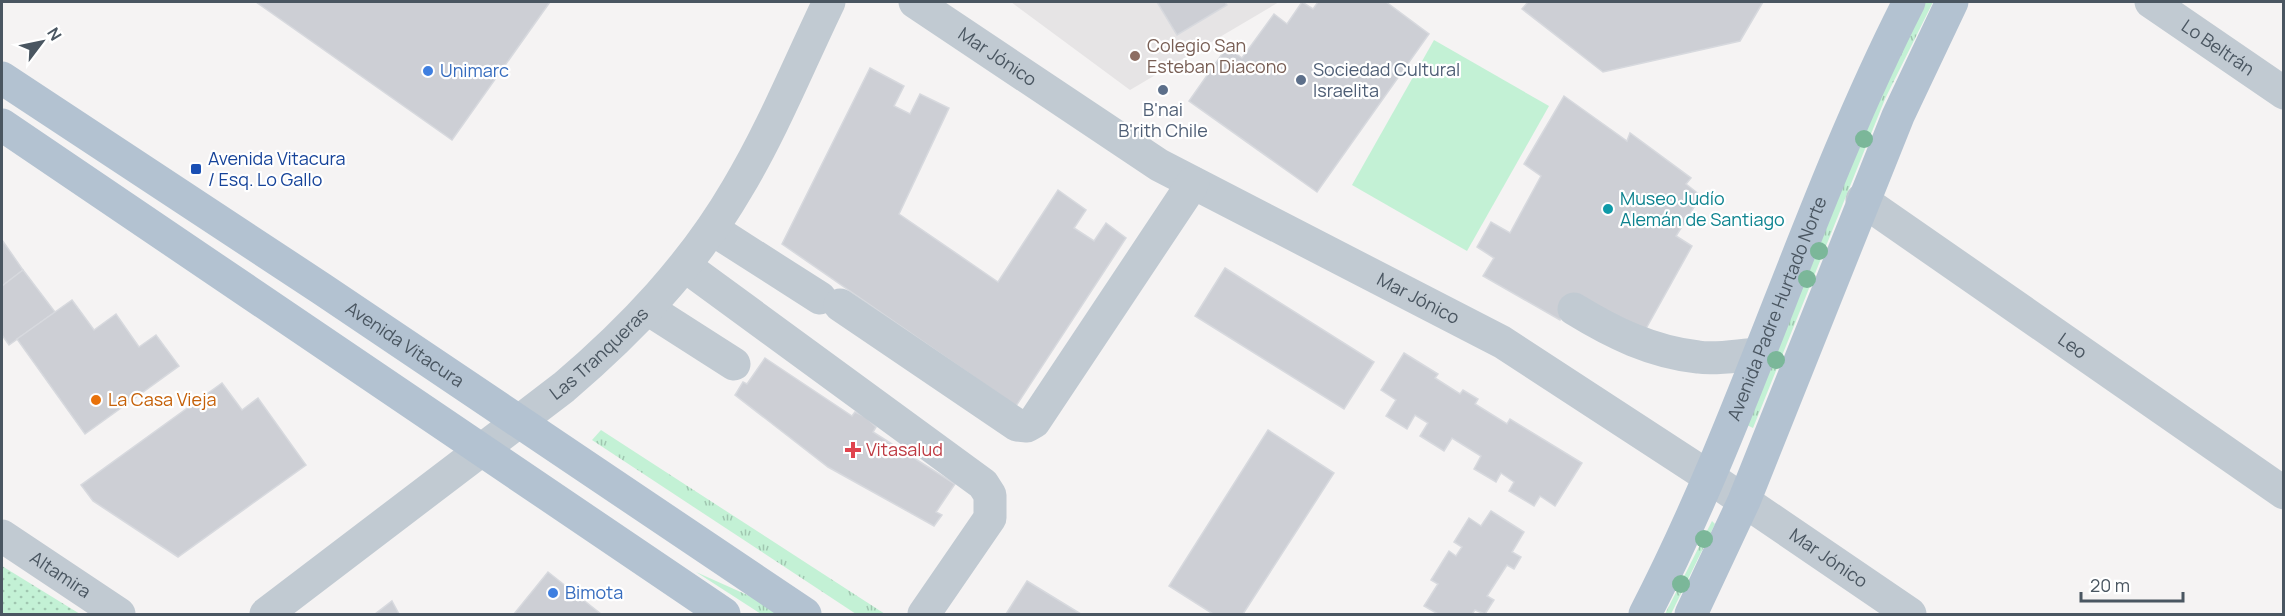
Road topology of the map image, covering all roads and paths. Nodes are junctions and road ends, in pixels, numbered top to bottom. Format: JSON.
{"nodes":[{"id":1,"x":829,"y":2,"type":"edge"},
{"id":2,"x":915,"y":2,"type":"edge"},
{"id":3,"x":1909,"y":2,"type":"edge"},
{"id":4,"x":1952,"y":2,"type":"edge"},
{"id":5,"x":2151,"y":2,"type":"edge"},
{"id":6,"x":2,"y":78,"type":"edge"},
{"id":7,"x":2283,"y":93,"type":"edge"},
{"id":8,"x":2,"y":125,"type":"edge"},
{"id":9,"x":1194,"y":183,"type":"junction"},
{"id":10,"x":1862,"y":200,"type":"junction"},
{"id":11,"x":712,"y":229,"type":"junction"},
{"id":12,"x":685,"y":266,"type":"junction"},
{"id":13,"x":648,"y":309,"type":"junction"},
{"id":14,"x":1574,"y":309,"type":"dead end"},
{"id":15,"x":1758,"y":354,"type":"junction"},
{"id":16,"x":734,"y":364,"type":"dead end"},
{"id":17,"x":519,"y":422,"type":"junction"},
{"id":18,"x":482,"y":451,"type":"junction"},
{"id":19,"x":1709,"y":477,"type":"junction"},
{"id":20,"x":2283,"y":494,"type":"edge"},
{"id":21,"x":1744,"y":501,"type":"junction"},
{"id":22,"x":2,"y":536,"type":"edge"},
{"id":23,"x":119,"y":615,"type":"edge"},
{"id":24,"x":266,"y":615,"type":"edge"},
{"id":25,"x":724,"y":615,"type":"edge"},
{"id":26,"x":805,"y":615,"type":"edge"},
{"id":27,"x":924,"y":615,"type":"edge"},
{"id":28,"x":1645,"y":615,"type":"edge"},
{"id":29,"x":1691,"y":615,"type":"edge"},
{"id":30,"x":1910,"y":615,"type":"edge"}],
"edges":[{"from":1,"to":11,"type":"street","name":"Las Tranqueras"},
{"from":2,"to":9,"type":"street","name":"Mar Jónico"},
{"from":3,"to":15,"type":"main road","name":"Avenida Padre Hurtado Norte"},
{"from":4,"to":10,"type":"main road"},
{"from":5,"to":7,"type":"street","name":"Lo Beltrán"},
{"from":6,"to":17,"type":"main road","name":"Avenida Vitacura"},
{"from":8,"to":18,"type":"main road"},
{"from":9,"to":11,"type":"street"},
{"from":9,"to":19,"type":"street","name":"Mar Jónico"},
{"from":10,"to":20,"type":"street","name":"Leo"},
{"from":10,"to":21,"type":"main road"},
{"from":11,"to":12,"type":"street","name":"Las Tranqueras"},
{"from":12,"to":13,"type":"street","name":"Las Tranqueras"},
{"from":12,"to":27,"type":"street"},
{"from":13,"to":16,"type":"street"},
{"from":13,"to":17,"type":"street","name":"Las Tranqueras"},
{"from":14,"to":15,"type":"street"},
{"from":15,"to":19,"type":"main road","name":"Avenida Padre Hurtado Norte"},
{"from":17,"to":18,"type":"street","name":"Las Tranqueras"},
{"from":17,"to":26,"type":"main road","name":"Avenida Vitacura"},
{"from":18,"to":24,"type":"street","name":"Las Tranqueras"},
{"from":18,"to":25,"type":"main road"},
{"from":19,"to":21,"type":"street","name":"Mar Jónico"},
{"from":19,"to":28,"type":"main road","name":"Avenida Padre Hurtado Norte"},
{"from":21,"to":29,"type":"main road"},
{"from":21,"to":30,"type":"street","name":"Mar Jónico"},
{"from":22,"to":23,"type":"street","name":"Altamira"}]}
